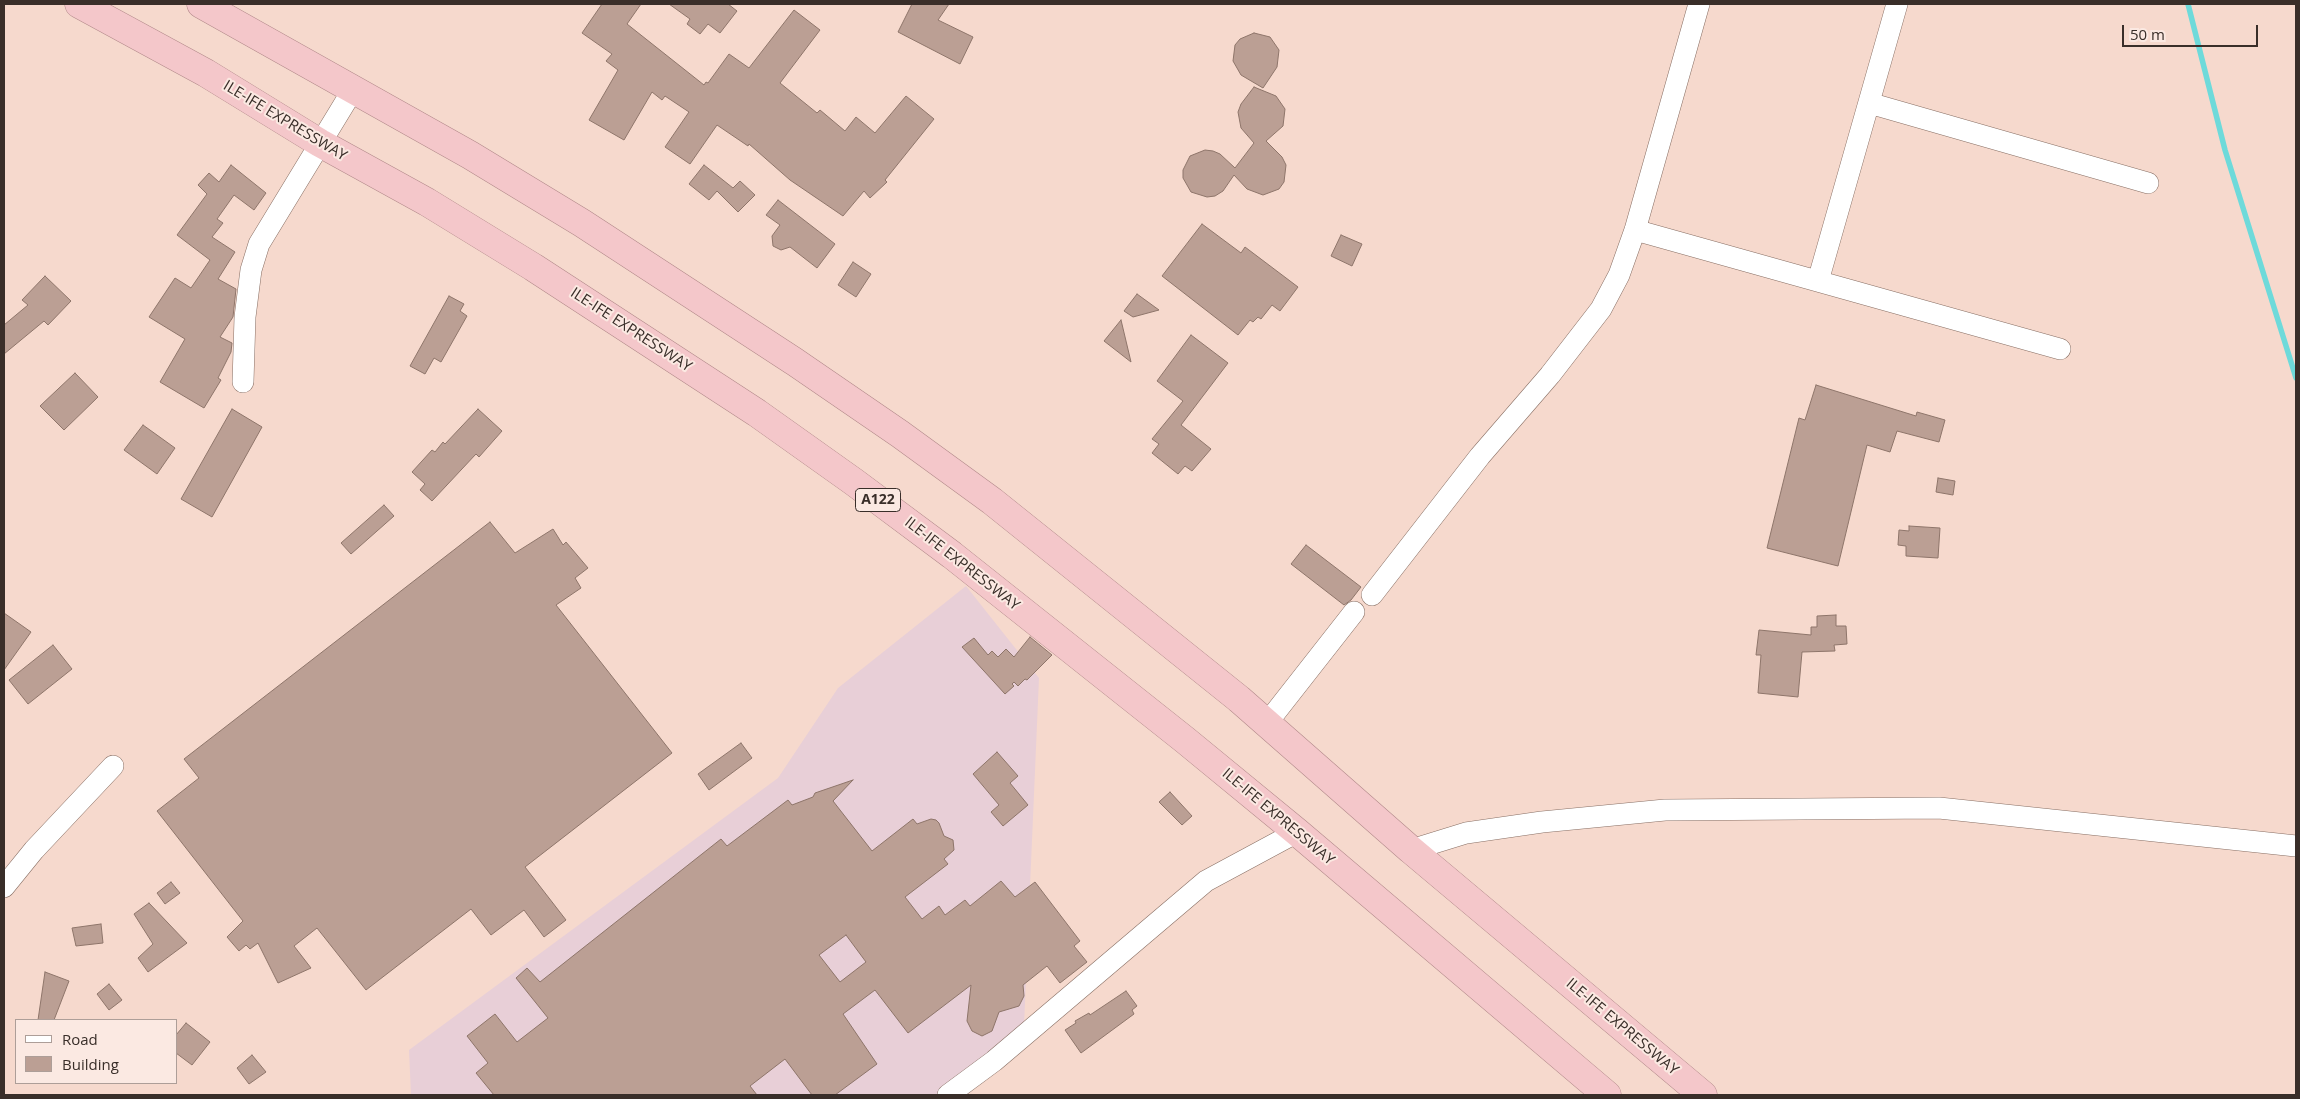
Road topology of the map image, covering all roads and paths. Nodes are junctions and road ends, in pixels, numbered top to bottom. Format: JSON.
{"nodes":[{"id":1,"x":79,"y":4,"type":"edge"},
{"id":2,"x":201,"y":4,"type":"edge"},
{"id":3,"x":1699,"y":4,"type":"edge"},
{"id":4,"x":1897,"y":4,"type":"edge"},
{"id":5,"x":354,"y":88,"type":"junction"},
{"id":6,"x":1869,"y":103,"type":"junction"},
{"id":7,"x":320,"y":143,"type":"junction"},
{"id":8,"x":2148,"y":183,"type":"dead end"},
{"id":9,"x":1635,"y":230,"type":"junction"},
{"id":10,"x":1818,"y":281,"type":"junction"},
{"id":11,"x":2060,"y":349,"type":"dead end"},
{"id":12,"x":243,"y":382,"type":"dead end"},
{"id":13,"x":1372,"y":595,"type":"dead end"},
{"id":14,"x":1354,"y":612,"type":"dead end"},
{"id":15,"x":1267,"y":722,"type":"junction"},
{"id":16,"x":113,"y":766,"type":"dead end"},
{"id":17,"x":1298,"y":832,"type":"junction"},
{"id":18,"x":2296,"y":846,"type":"edge"},
{"id":19,"x":1411,"y":850,"type":"junction"},
{"id":20,"x":4,"y":887,"type":"edge"},
{"id":21,"x":948,"y":1095,"type":"edge"},
{"id":22,"x":1607,"y":1095,"type":"edge"},
{"id":23,"x":1703,"y":1095,"type":"edge"}],
"edges":[{"from":1,"to":7,"type":"highway","name":"ILE-IFE EXPRESSWAY","number":"A122"},
{"from":2,"to":5,"type":"highway","name":"ILE-IFE EXPRESSWAY"},
{"from":3,"to":9,"type":"street"},
{"from":4,"to":6,"type":"street"},
{"from":5,"to":7,"type":"street"},
{"from":5,"to":15,"type":"highway","name":"ILE-IFE EXPRESSWAY"},
{"from":6,"to":8,"type":"street"},
{"from":6,"to":10,"type":"street"},
{"from":7,"to":12,"type":"street"},
{"from":7,"to":17,"type":"highway","name":"ILE-IFE EXPRESSWAY","number":"A122"},
{"from":9,"to":10,"type":"street"},
{"from":9,"to":13,"type":"street"},
{"from":10,"to":11,"type":"street"},
{"from":14,"to":15,"type":"street"},
{"from":15,"to":19,"type":"highway","name":"ILE-IFE EXPRESSWAY"},
{"from":16,"to":20,"type":"street"},
{"from":17,"to":21,"type":"street"},
{"from":17,"to":22,"type":"highway","name":"ILE-IFE EXPRESSWAY","number":"A122"},
{"from":18,"to":19,"type":"street"},
{"from":19,"to":23,"type":"highway","name":"ILE-IFE EXPRESSWAY"}]}
